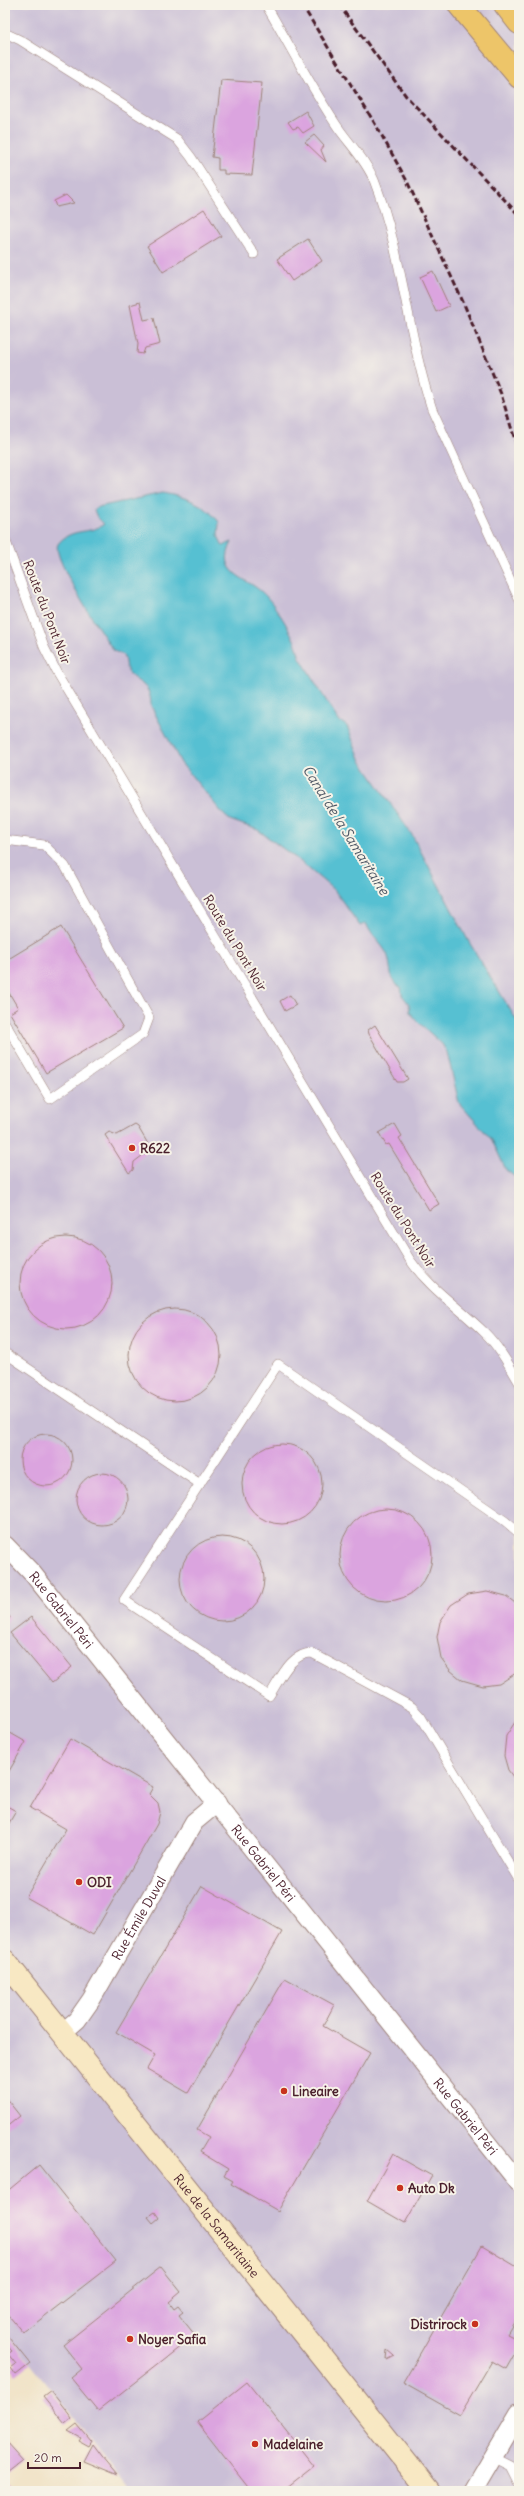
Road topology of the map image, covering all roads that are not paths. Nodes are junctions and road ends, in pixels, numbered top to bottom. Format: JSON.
{"nodes":[{"id":1,"x":266,"y":5,"type":"edge"},
{"id":2,"x":459,"y":5,"type":"edge"},
{"id":3,"x":471,"y":5,"type":"edge"},
{"id":4,"x":505,"y":5,"type":"edge"},
{"id":5,"x":519,"y":23,"type":"edge"},
{"id":6,"x":5,"y":27,"type":"edge"},
{"id":7,"x":477,"y":27,"type":"junction"},
{"id":8,"x":5,"y":33,"type":"edge"},
{"id":9,"x":20,"y":40,"type":"junction"},
{"id":10,"x":519,"y":77,"type":"edge"},
{"id":11,"x":254,"y":254,"type":"dead end"},
{"id":12,"x":5,"y":539,"type":"edge"},
{"id":13,"x":519,"y":600,"type":"edge"},
{"id":14,"x":5,"y":840,"type":"edge"},
{"id":15,"x":5,"y":1023,"type":"edge"},
{"id":16,"x":5,"y":1353,"type":"edge"},
{"id":17,"x":519,"y":1382,"type":"edge"},
{"id":18,"x":200,"y":1484,"type":"junction"},
{"id":19,"x":519,"y":1533,"type":"edge"},
{"id":20,"x":5,"y":1545,"type":"edge"},
{"id":21,"x":216,"y":1804,"type":"junction"},
{"id":22,"x":519,"y":1880,"type":"edge"},
{"id":23,"x":5,"y":1961,"type":"edge"},
{"id":24,"x":62,"y":2033,"type":"junction"},
{"id":25,"x":519,"y":2183,"type":"edge"},
{"id":26,"x":519,"y":2413,"type":"edge"},
{"id":27,"x":493,"y":2457,"type":"junction"},
{"id":28,"x":519,"y":2482,"type":"edge"},
{"id":29,"x":429,"y":2491,"type":"edge"},
{"id":30,"x":473,"y":2491,"type":"edge"}],
"edges":[{"from":1,"to":13,"type":"lane"},
{"from":2,"to":7,"type":"main road"},
{"from":3,"to":7,"type":"street"},
{"from":4,"to":5,"type":"main road"},
{"from":6,"to":9,"type":"lane"},
{"from":7,"to":10,"type":"main road"},
{"from":8,"to":9,"type":"lane"},
{"from":9,"to":11,"type":"lane"},
{"from":12,"to":17,"type":"lane","name":"Route du Pont Noir"},
{"from":14,"to":15,"type":"lane"},
{"from":16,"to":18,"type":"lane"},
{"from":18,"to":19,"type":"lane"},
{"from":18,"to":22,"type":"lane"},
{"from":20,"to":21,"type":"street","name":"Rue Gabriel Péri"},
{"from":21,"to":24,"type":"street","name":"Rue Émile Duval"},
{"from":21,"to":25,"type":"street","name":"Rue Gabriel Péri"},
{"from":23,"to":24,"type":"street","name":"Rue de la Samaritaine"},
{"from":24,"to":29,"type":"street","name":"Rue de la Samaritaine"},
{"from":26,"to":27,"type":"street"},
{"from":27,"to":28,"type":"lane"},
{"from":27,"to":30,"type":"street"}]}
